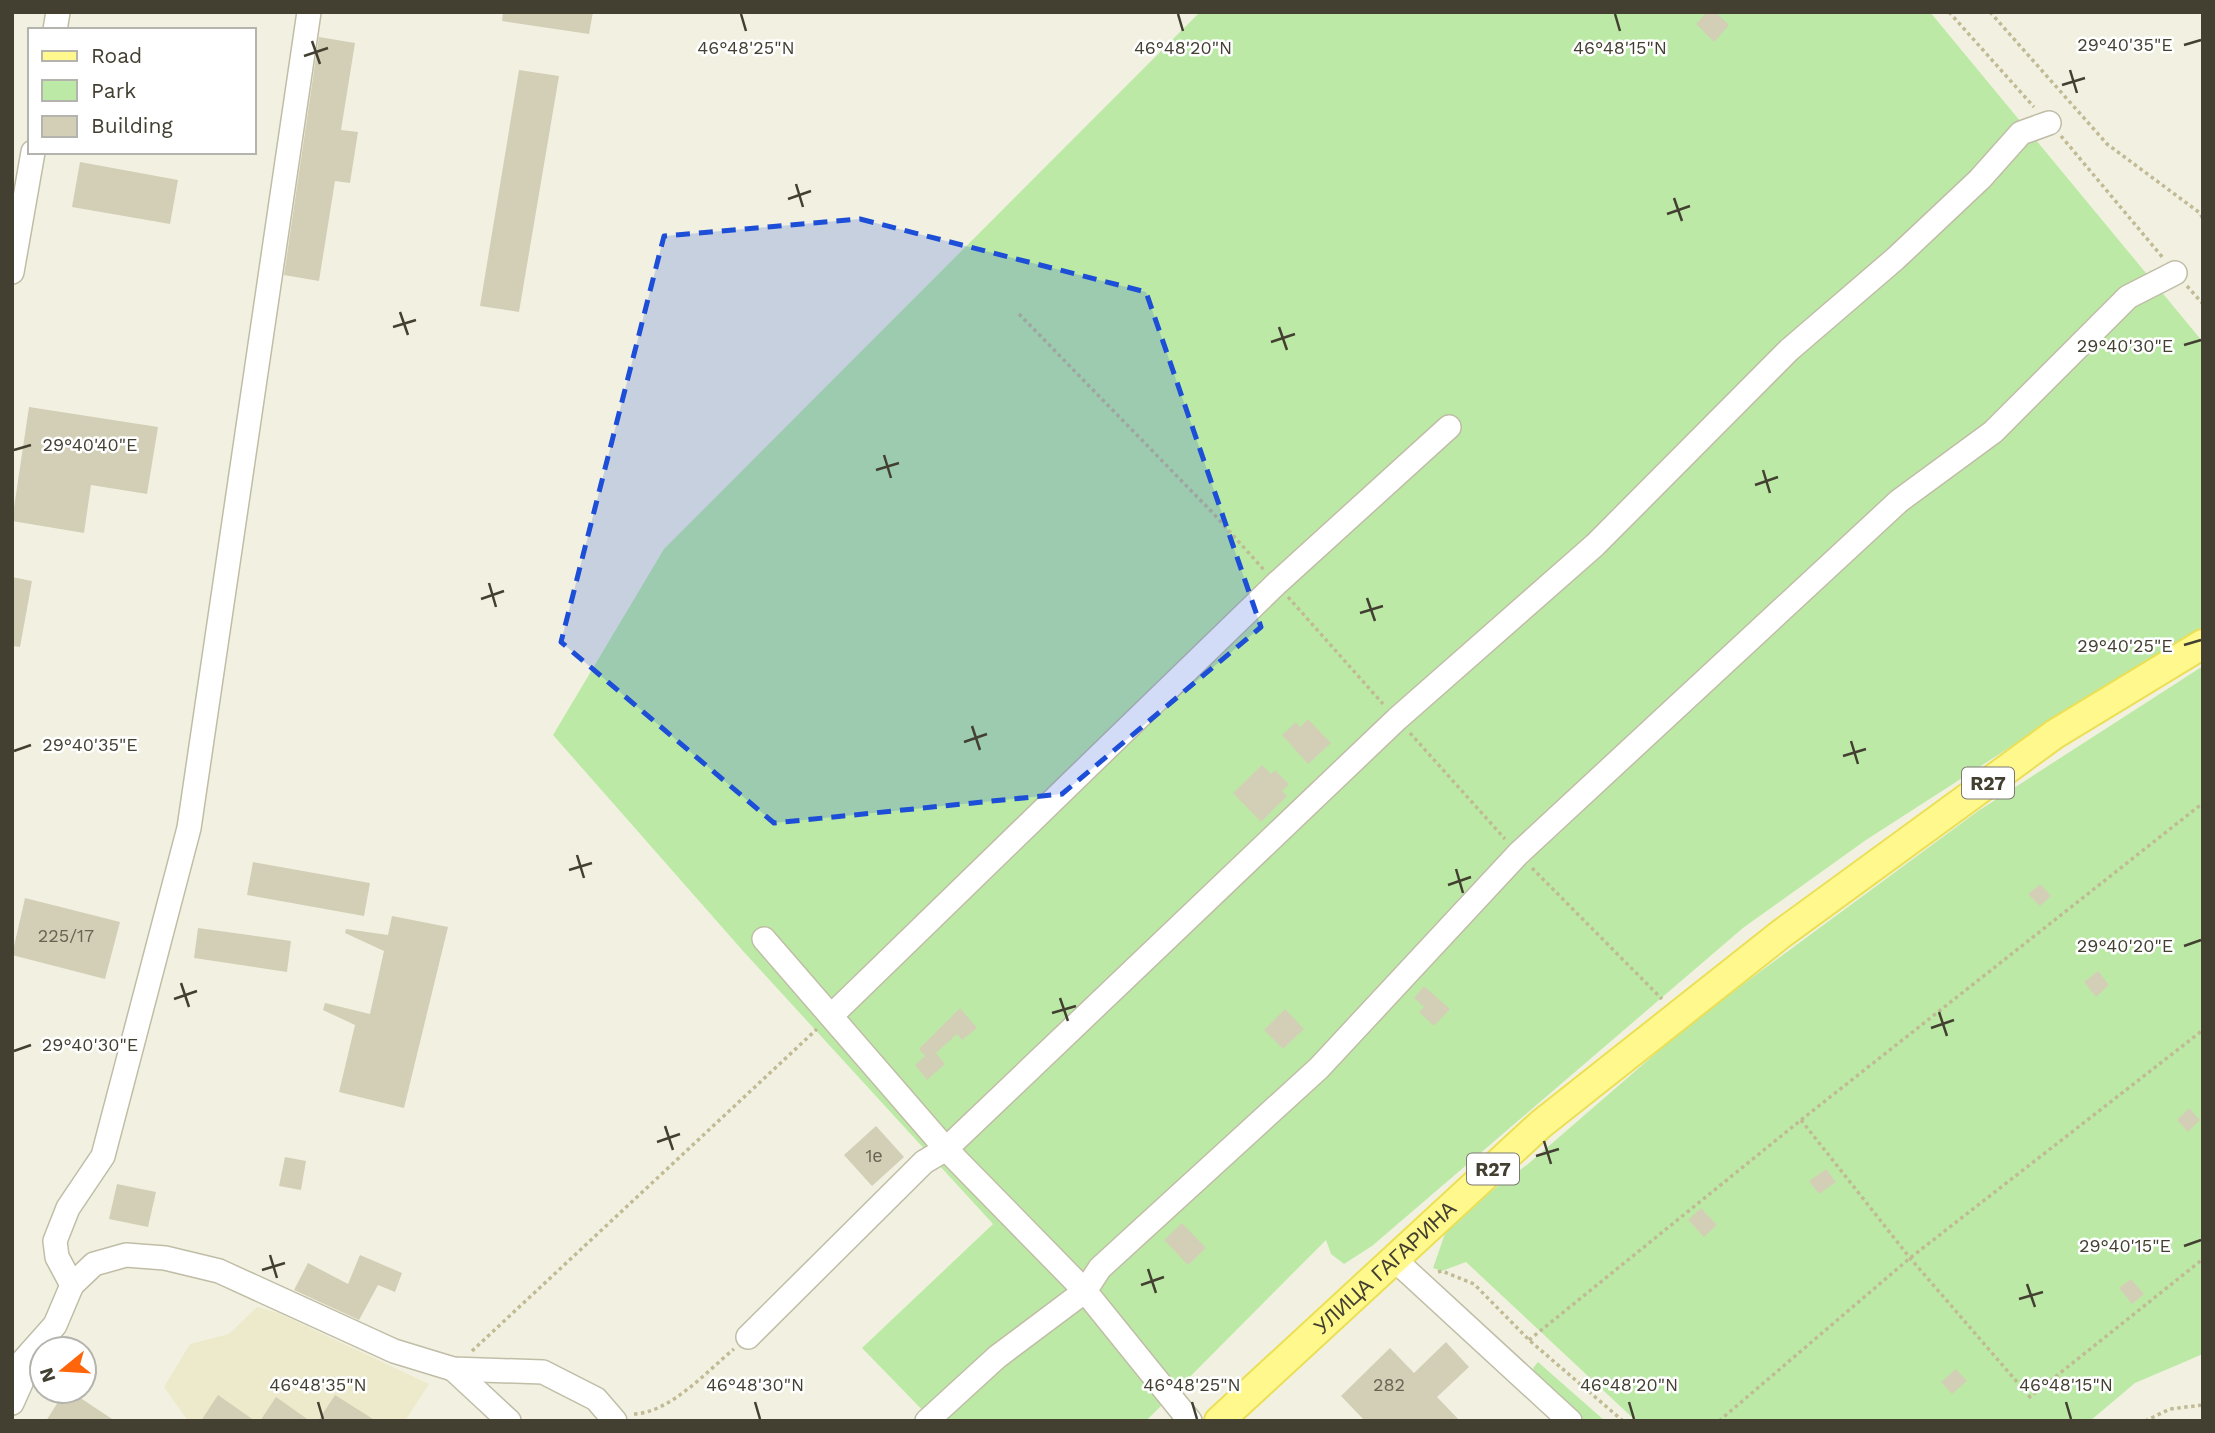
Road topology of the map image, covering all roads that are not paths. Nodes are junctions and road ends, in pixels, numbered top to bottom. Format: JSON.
{"nodes":[{"id":1,"x":309,"y":12,"type":"edge"},
{"id":2,"x":2049,"y":123,"type":"road end"},
{"id":3,"x":33,"y":154,"type":"edge"},
{"id":4,"x":12,"y":272,"type":"edge"},
{"id":5,"x":2175,"y":273,"type":"road end"},
{"id":6,"x":1449,"y":427,"type":"dead end"},
{"id":7,"x":2203,"y":645,"type":"edge"},
{"id":8,"x":764,"y":940,"type":"dead end"},
{"id":9,"x":831,"y":1016,"type":"junction"},
{"id":10,"x":946,"y":1149,"type":"junction"},
{"id":11,"x":1395,"y":1260,"type":"junction"},
{"id":12,"x":72,"y":1285,"type":"junction"},
{"id":13,"x":1085,"y":1291,"type":"junction"},
{"id":14,"x":748,"y":1337,"type":"road end"},
{"id":15,"x":453,"y":1369,"type":"junction"},
{"id":16,"x":12,"y":1403,"type":"edge"},
{"id":17,"x":613,"y":1418,"type":"edge"},
{"id":18,"x":509,"y":1421,"type":"edge"},
{"id":19,"x":927,"y":1421,"type":"edge"},
{"id":20,"x":1190,"y":1421,"type":"edge"},
{"id":21,"x":1219,"y":1421,"type":"edge"},
{"id":22,"x":1570,"y":1421,"type":"edge"}],
"edges":[{"from":1,"to":12,"type":"lane"},
{"from":2,"to":10,"type":"lane"},
{"from":3,"to":4,"type":"lane"},
{"from":5,"to":13,"type":"lane"},
{"from":6,"to":9,"type":"lane"},
{"from":7,"to":11,"type":"main road","name":"УЛИЦА ГАГАРИНА","number":"R27"},
{"from":8,"to":9,"type":"lane"},
{"from":9,"to":10,"type":"lane"},
{"from":10,"to":13,"type":"lane"},
{"from":10,"to":14,"type":"lane"},
{"from":11,"to":21,"type":"main road","name":"УЛИЦА ГАГАРИНА","number":"R27"},
{"from":11,"to":22,"type":"lane"},
{"from":12,"to":15,"type":"lane"},
{"from":12,"to":16,"type":"lane"},
{"from":13,"to":19,"type":"lane"},
{"from":13,"to":20,"type":"lane"},
{"from":15,"to":17,"type":"lane"},
{"from":15,"to":18,"type":"lane"}]}
